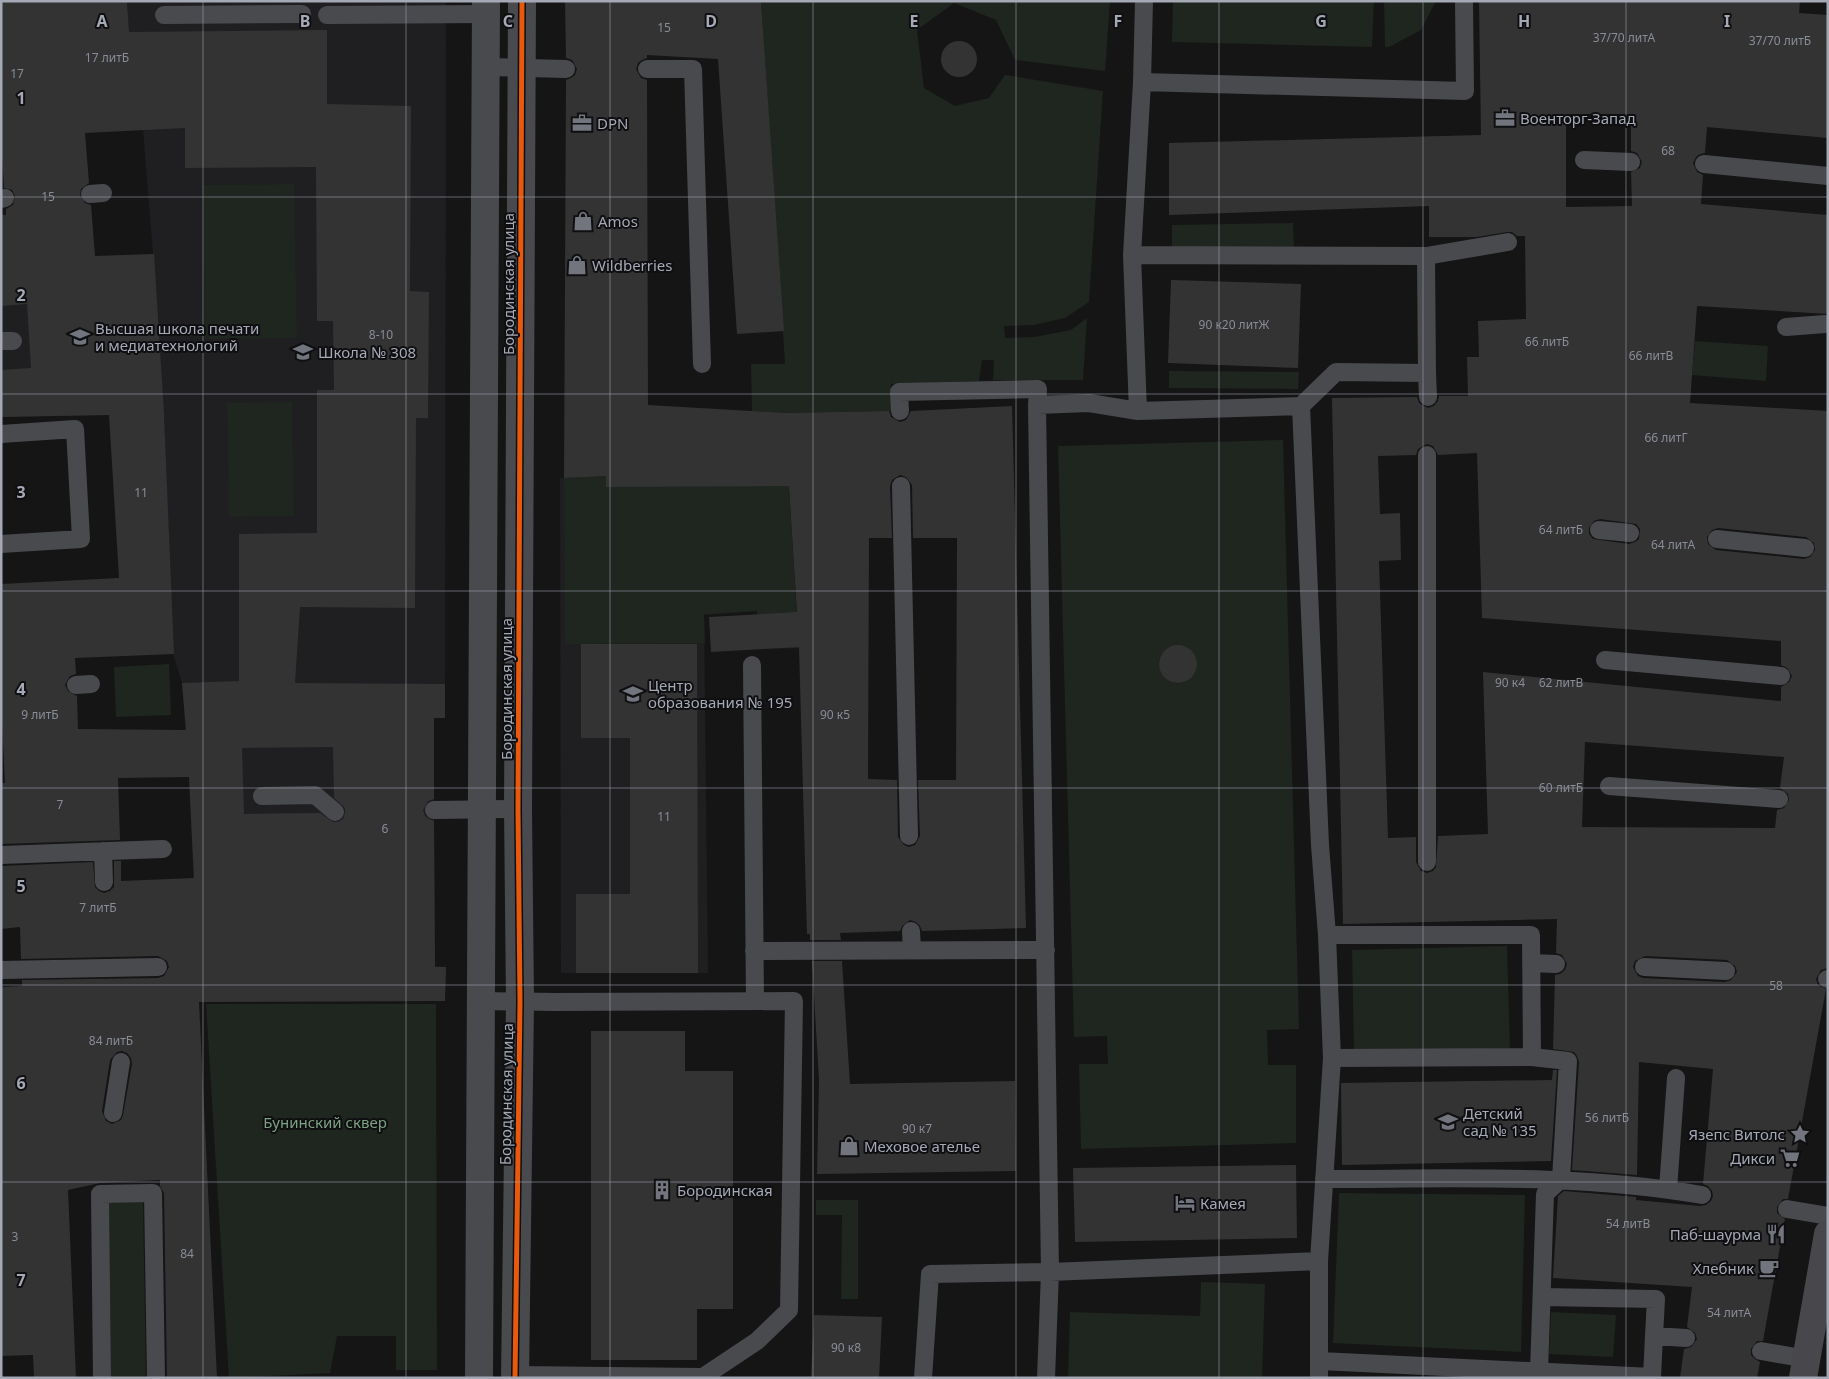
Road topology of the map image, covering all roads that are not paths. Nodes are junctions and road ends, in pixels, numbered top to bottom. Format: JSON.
{"nodes":[{"id":1,"x":522,"y":1,"type":"edge"},
{"id":2,"x":1144,"y":1,"type":"edge"},
{"id":3,"x":1464,"y":1,"type":"edge"},
{"id":4,"x":486,"y":8,"type":"edge"},
{"id":5,"x":302,"y":14,"type":"dead end"},
{"id":6,"x":164,"y":15,"type":"dead end"},
{"id":7,"x":327,"y":15,"type":"dead end"},
{"id":8,"x":485,"y":67,"type":"junction"},
{"id":9,"x":521,"y":68,"type":"junction"},
{"id":10,"x":566,"y":69,"type":"dead end"},
{"id":11,"x":647,"y":69,"type":"dead end"},
{"id":12,"x":1142,"y":82,"type":"junction"},
{"id":13,"x":1584,"y":160,"type":"dead end"},
{"id":14,"x":1631,"y":162,"type":"dead end"},
{"id":15,"x":1704,"y":164,"type":"dead end"},
{"id":16,"x":1828,"y":176,"type":"edge"},
{"id":17,"x":1508,"y":242,"type":"dead end"},
{"id":18,"x":1132,"y":256,"type":"junction"},
{"id":19,"x":1426,"y":256,"type":"junction"},
{"id":20,"x":1825,"y":324,"type":"dead end"},
{"id":21,"x":1786,"y":327,"type":"dead end"},
{"id":22,"x":702,"y":364,"type":"dead end"},
{"id":23,"x":1427,"y":372,"type":"junction"},
{"id":24,"x":1428,"y":397,"type":"dead end"},
{"id":25,"x":1037,"y":405,"type":"junction"},
{"id":26,"x":1301,"y":406,"type":"junction"},
{"id":27,"x":900,"y":411,"type":"dead end"},
{"id":28,"x":1138,"y":411,"type":"junction"},
{"id":29,"x":1,"y":434,"type":"edge"},
{"id":30,"x":1427,"y":455,"type":"dead end"},
{"id":31,"x":901,"y":486,"type":"dead end"},
{"id":32,"x":1599,"y":530,"type":"dead end"},
{"id":33,"x":1630,"y":533,"type":"dead end"},
{"id":34,"x":1717,"y":539,"type":"dead end"},
{"id":35,"x":1,"y":544,"type":"edge"},
{"id":36,"x":1805,"y":548,"type":"dead end"},
{"id":37,"x":1605,"y":660,"type":"dead end"},
{"id":38,"x":752,"y":665,"type":"dead end"},
{"id":39,"x":1781,"y":676,"type":"dead end"},
{"id":40,"x":1609,"y":786,"type":"dead end"},
{"id":41,"x":262,"y":796,"type":"dead end"},
{"id":42,"x":1778,"y":799,"type":"dead end"},
{"id":43,"x":482,"y":809,"type":"junction"},
{"id":44,"x":518,"y":809,"type":"junction"},
{"id":45,"x":434,"y":810,"type":"dead end"},
{"id":46,"x":335,"y":812,"type":"dead end"},
{"id":47,"x":909,"y":836,"type":"dead end"},
{"id":48,"x":163,"y":849,"type":"dead end"},
{"id":49,"x":104,"y":851,"type":"junction"},
{"id":50,"x":1,"y":855,"type":"edge"},
{"id":51,"x":1427,"y":862,"type":"dead end"},
{"id":52,"x":104,"y":882,"type":"dead end"},
{"id":53,"x":911,"y":931,"type":"dead end"},
{"id":54,"x":1327,"y":935,"type":"junction"},
{"id":55,"x":912,"y":950,"type":"junction"},
{"id":56,"x":1046,"y":950,"type":"junction"},
{"id":57,"x":754,"y":951,"type":"junction"},
{"id":58,"x":1531,"y":963,"type":"junction"},
{"id":59,"x":1556,"y":964,"type":"dead end"},
{"id":60,"x":158,"y":967,"type":"dead end"},
{"id":61,"x":1644,"y":967,"type":"dead end"},
{"id":62,"x":1,"y":970,"type":"edge"},
{"id":63,"x":1726,"y":971,"type":"dead end"},
{"id":64,"x":481,"y":1001,"type":"junction"},
{"id":65,"x":755,"y":1001,"type":"junction"},
{"id":66,"x":520,"y":1002,"type":"junction"},
{"id":67,"x":1532,"y":1057,"type":"junction"},
{"id":68,"x":1332,"y":1058,"type":"junction"},
{"id":69,"x":121,"y":1062,"type":"dead end"},
{"id":70,"x":1676,"y":1078,"type":"dead end"},
{"id":71,"x":113,"y":1113,"type":"dead end"},
{"id":72,"x":1324,"y":1179,"type":"junction"},
{"id":73,"x":1561,"y":1179,"type":"junction"},
{"id":74,"x":1668,"y":1189,"type":"junction"},
{"id":75,"x":1702,"y":1195,"type":"dead end"},
{"id":76,"x":1786,"y":1209,"type":"dead end"},
{"id":77,"x":1828,"y":1216,"type":"edge"},
{"id":78,"x":1828,"y":1234,"type":"edge"},
{"id":79,"x":1319,"y":1261,"type":"junction"},
{"id":80,"x":1825,"y":1262,"type":"edge"},
{"id":81,"x":1050,"y":1272,"type":"junction"},
{"id":82,"x":1542,"y":1297,"type":"junction"},
{"id":83,"x":1654,"y":1336,"type":"junction"},
{"id":84,"x":1686,"y":1338,"type":"dead end"},
{"id":85,"x":1762,"y":1351,"type":"dead end"},
{"id":86,"x":1805,"y":1368,"type":"edge"},
{"id":87,"x":1319,"y":1369,"type":"edge"},
{"id":88,"x":1539,"y":1372,"type":"junction"},
{"id":89,"x":515,"y":1376,"type":"edge"},
{"id":90,"x":102,"y":1378,"type":"edge"},
{"id":91,"x":156,"y":1378,"type":"edge"},
{"id":92,"x":479,"y":1378,"type":"edge"},
{"id":93,"x":923,"y":1378,"type":"edge"},
{"id":94,"x":1046,"y":1378,"type":"edge"}],
"edges":[{"from":1,"to":9,"type":"street","name":"Бородинская улица"},
{"from":2,"to":12,"type":"lane"},
{"from":3,"to":12,"type":"lane"},
{"from":4,"to":7,"type":"lane"},
{"from":4,"to":8,"type":"street","name":"Бородинская улица"},
{"from":5,"to":6,"type":"lane"},
{"from":8,"to":9,"type":"lane"},
{"from":8,"to":43,"type":"street","name":"Бородинская улица"},
{"from":9,"to":10,"type":"lane"},
{"from":9,"to":44,"type":"street","name":"Бородинская улица"},
{"from":11,"to":22,"type":"lane"},
{"from":12,"to":18,"type":"lane"},
{"from":13,"to":14,"type":"lane"},
{"from":15,"to":16,"type":"lane"},
{"from":17,"to":19,"type":"lane"},
{"from":18,"to":19,"type":"lane"},
{"from":18,"to":28,"type":"lane"},
{"from":19,"to":23,"type":"lane"},
{"from":20,"to":21,"type":"lane"},
{"from":23,"to":24,"type":"lane"},
{"from":23,"to":26,"type":"lane"},
{"from":25,"to":27,"type":"lane"},
{"from":25,"to":28,"type":"lane"},
{"from":25,"to":56,"type":"lane"},
{"from":26,"to":28,"type":"lane"},
{"from":26,"to":54,"type":"lane"},
{"from":29,"to":35,"type":"lane"},
{"from":30,"to":51,"type":"lane"},
{"from":31,"to":47,"type":"lane"},
{"from":32,"to":33,"type":"lane"},
{"from":34,"to":36,"type":"lane"},
{"from":37,"to":39,"type":"lane"},
{"from":38,"to":57,"type":"lane"},
{"from":40,"to":42,"type":"lane"},
{"from":41,"to":46,"type":"lane"},
{"from":43,"to":44,"type":"lane"},
{"from":43,"to":45,"type":"lane"},
{"from":43,"to":64,"type":"street","name":"Бородинская улица"},
{"from":44,"to":66,"type":"street","name":"Бородинская улица"},
{"from":48,"to":49,"type":"lane"},
{"from":49,"to":50,"type":"lane"},
{"from":49,"to":52,"type":"lane"},
{"from":53,"to":55,"type":"lane"},
{"from":54,"to":58,"type":"lane"},
{"from":54,"to":68,"type":"lane"},
{"from":55,"to":56,"type":"lane"},
{"from":55,"to":57,"type":"lane"},
{"from":56,"to":81,"type":"lane"},
{"from":57,"to":65,"type":"lane"},
{"from":58,"to":59,"type":"lane"},
{"from":58,"to":67,"type":"lane"},
{"from":60,"to":62,"type":"lane"},
{"from":61,"to":63,"type":"lane"},
{"from":64,"to":66,"type":"lane"},
{"from":64,"to":92,"type":"street","name":"Бородинская улица"},
{"from":65,"to":66,"type":"lane"},
{"from":65,"to":89,"type":"lane"},
{"from":66,"to":89,"type":"street","name":"Бородинская улица"},
{"from":67,"to":68,"type":"lane"},
{"from":67,"to":73,"type":"lane"},
{"from":68,"to":72,"type":"lane"},
{"from":69,"to":71,"type":"lane"},
{"from":70,"to":74,"type":"lane"},
{"from":72,"to":73,"type":"lane"},
{"from":72,"to":79,"type":"lane"},
{"from":73,"to":74,"type":"lane"},
{"from":73,"to":82,"type":"lane"},
{"from":74,"to":75,"type":"lane"},
{"from":76,"to":77,"type":"lane"},
{"from":78,"to":80,"type":"main road"},
{"from":79,"to":81,"type":"lane"},
{"from":79,"to":87,"type":"lane"},
{"from":80,"to":86,"type":"main road"},
{"from":81,"to":93,"type":"lane"},
{"from":81,"to":94,"type":"lane"},
{"from":82,"to":83,"type":"lane"},
{"from":82,"to":88,"type":"lane"},
{"from":83,"to":84,"type":"lane"},
{"from":83,"to":88,"type":"lane"},
{"from":85,"to":86,"type":"lane"},
{"from":87,"to":88,"type":"lane"},
{"from":90,"to":91,"type":"lane"}]}
